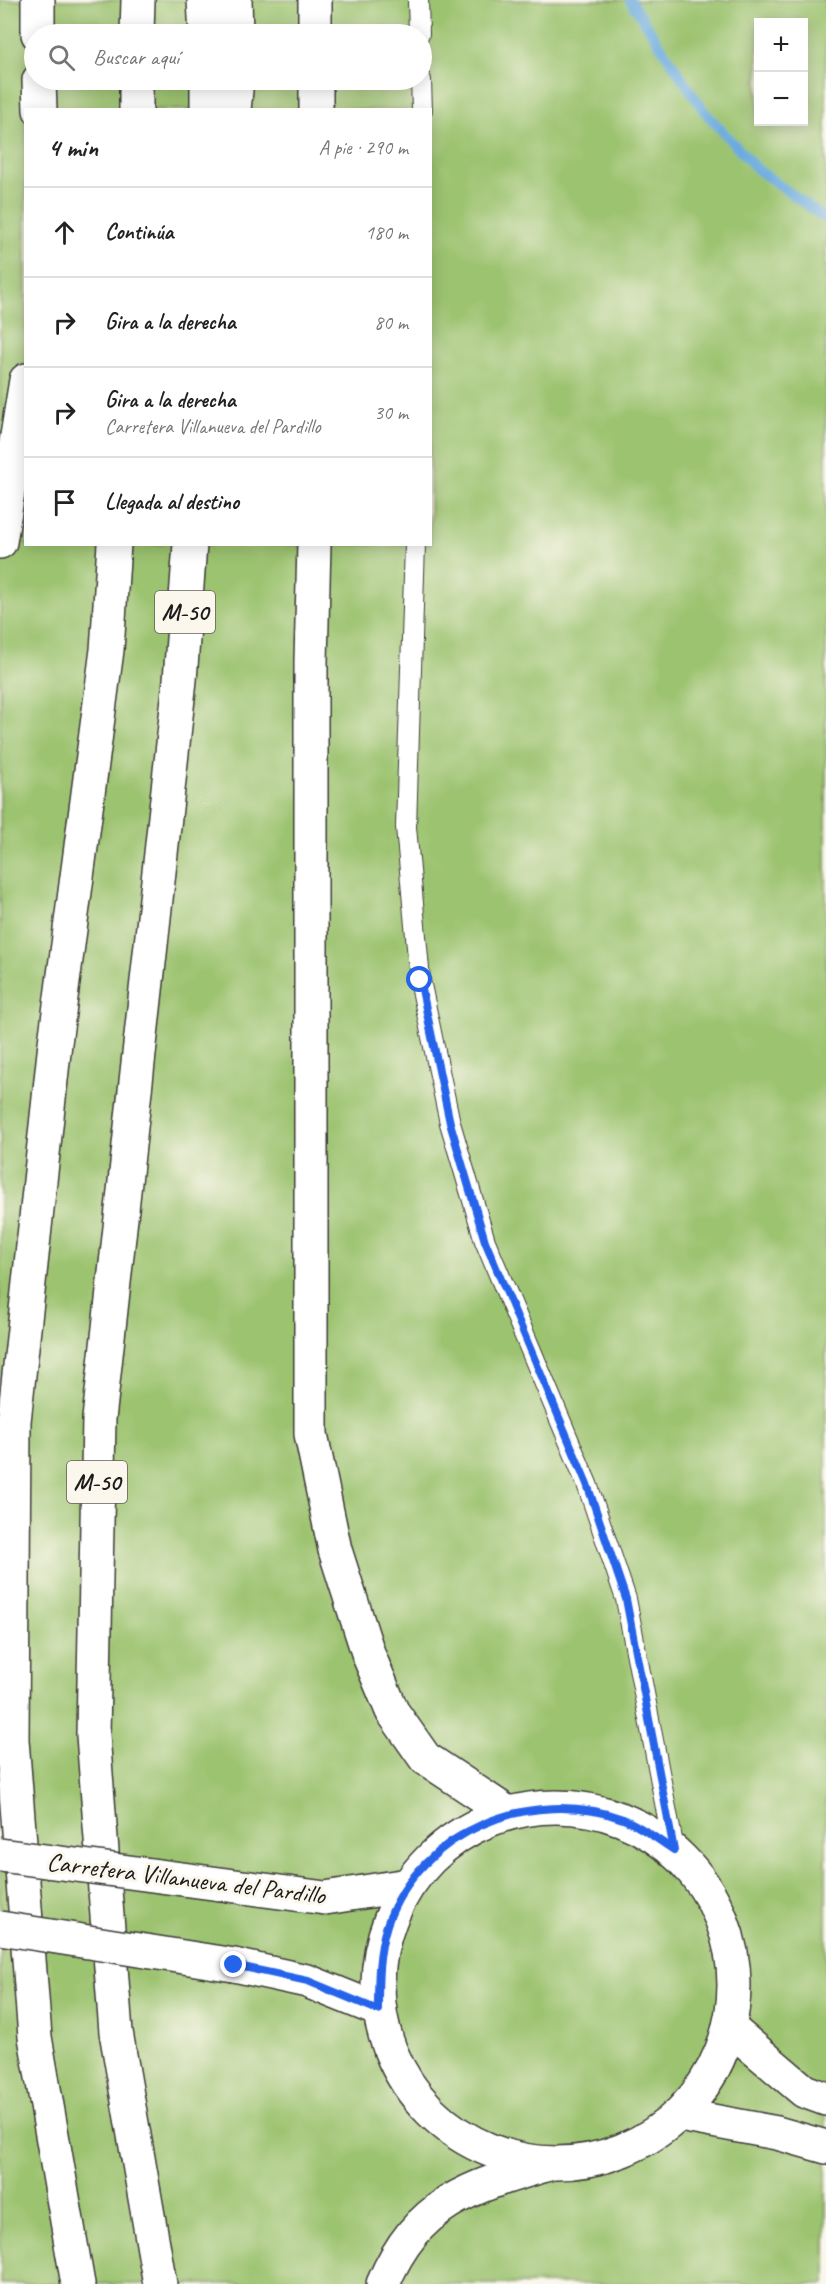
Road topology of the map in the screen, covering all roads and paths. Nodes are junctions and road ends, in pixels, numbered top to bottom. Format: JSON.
{"nodes":[{"id":1,"x":38,"y":0,"type":"edge"},
{"id":2,"x":138,"y":0,"type":"edge"},
{"id":3,"x":204,"y":0,"type":"edge"},
{"id":4,"x":235,"y":0,"type":"edge"},
{"id":5,"x":315,"y":0,"type":"edge"},
{"id":6,"x":418,"y":0,"type":"edge"},
{"id":7,"x":38,"y":24,"type":"edge"},
{"id":8,"x":137,"y":24,"type":"edge"},
{"id":9,"x":205,"y":24,"type":"edge"},
{"id":10,"x":236,"y":24,"type":"edge"},
{"id":11,"x":315,"y":24,"type":"edge"},
{"id":12,"x":419,"y":24,"type":"edge"},
{"id":13,"x":39,"y":90,"type":"edge"},
{"id":14,"x":136,"y":90,"type":"edge"},
{"id":15,"x":207,"y":90,"type":"edge"},
{"id":16,"x":236,"y":90,"type":"edge"},
{"id":17,"x":316,"y":90,"type":"edge"},
{"id":18,"x":421,"y":90,"type":"edge"},
{"id":19,"x":40,"y":108,"type":"edge"},
{"id":20,"x":136,"y":108,"type":"edge"},
{"id":21,"x":207,"y":108,"type":"edge"},
{"id":22,"x":234,"y":108,"type":"edge"},
{"id":23,"x":316,"y":108,"type":"edge"},
{"id":24,"x":422,"y":108,"type":"edge"},
{"id":25,"x":24,"y":392,"type":"edge"},
{"id":26,"x":0,"y":542,"type":"edge"},
{"id":27,"x":114,"y":546,"type":"edge"},
{"id":28,"x":190,"y":546,"type":"edge"},
{"id":29,"x":314,"y":546,"type":"edge"},
{"id":30,"x":415,"y":546,"type":"edge"},
{"id":31,"x":508,"y":1813,"type":"junction"},
{"id":32,"x":674,"y":1850,"type":"junction"},
{"id":33,"x":0,"y":1856,"type":"edge"},
{"id":34,"x":408,"y":1885,"type":"junction"},
{"id":35,"x":0,"y":1928,"type":"edge"},
{"id":36,"x":378,"y":2010,"type":"junction"},
{"id":37,"x":731,"y":2029,"type":"junction"},
{"id":38,"x":826,"y":2099,"type":"edge"},
{"id":39,"x":680,"y":2115,"type":"junction"},
{"id":40,"x":826,"y":2147,"type":"edge"},
{"id":41,"x":549,"y":2164,"type":"junction"},
{"id":42,"x":78,"y":2284,"type":"edge"},
{"id":43,"x":159,"y":2284,"type":"edge"},
{"id":44,"x":383,"y":2284,"type":"edge"}],
"edges":[{"from":1,"to":7,"type":"main road"},
{"from":2,"to":8,"type":"main road"},
{"from":3,"to":9,"type":"main road"},
{"from":4,"to":10,"type":"main road"},
{"from":5,"to":11,"type":"main road"},
{"from":6,"to":12,"type":"lane"},
{"from":13,"to":19,"type":"main road"},
{"from":14,"to":20,"type":"main road"},
{"from":15,"to":21,"type":"main road"},
{"from":16,"to":22,"type":"main road"},
{"from":17,"to":23,"type":"main road"},
{"from":18,"to":24,"type":"lane"},
{"from":25,"to":26,"type":"main road"},
{"from":27,"to":42,"type":"main road"},
{"from":28,"to":43,"type":"main road","number":"M-50"},
{"from":29,"to":31,"type":"main road"},
{"from":30,"to":32,"type":"lane"},
{"from":31,"to":32,"type":"main road"},
{"from":31,"to":34,"type":"main road"},
{"from":32,"to":37,"type":"main road"},
{"from":33,"to":34,"type":"main road","name":"Carretera Villanueva del Pardillo","bridge":true},
{"from":34,"to":36,"type":"main road"},
{"from":35,"to":36,"type":"main road","bridge":true},
{"from":36,"to":41,"type":"main road"},
{"from":37,"to":38,"type":"main road"},
{"from":37,"to":39,"type":"main road"},
{"from":39,"to":40,"type":"main road"},
{"from":39,"to":41,"type":"main road"},
{"from":41,"to":44,"type":"main road"}]}
